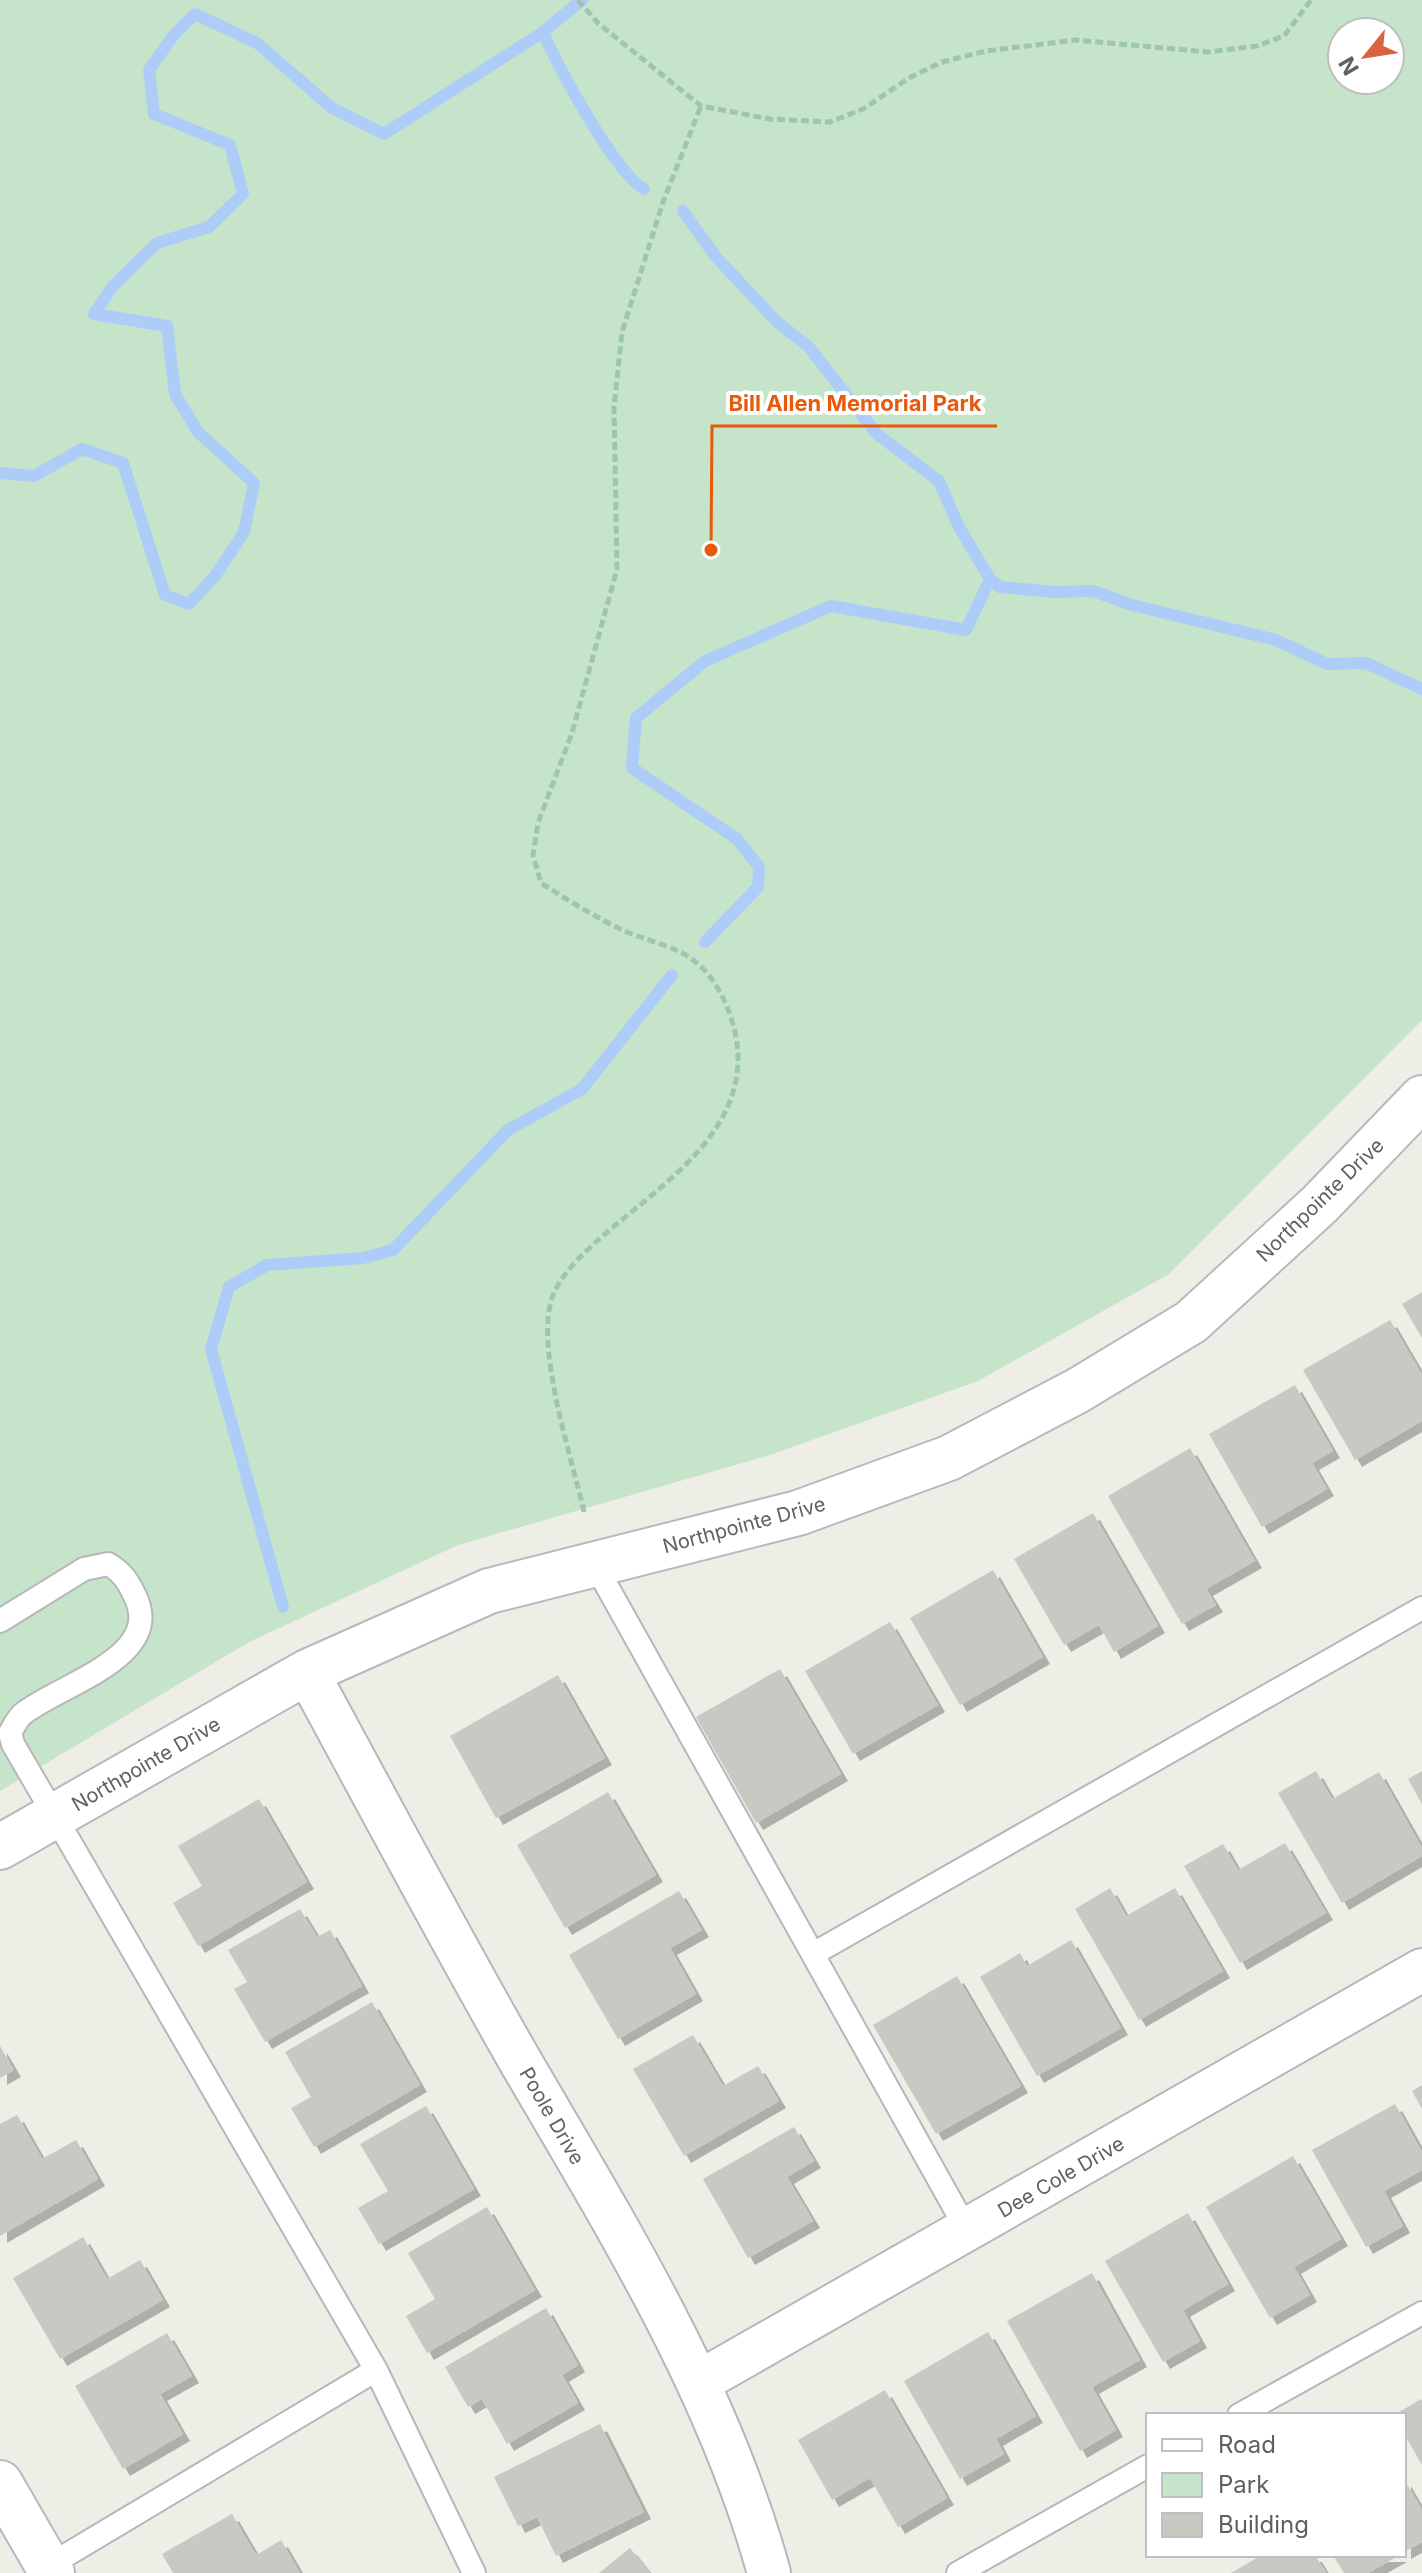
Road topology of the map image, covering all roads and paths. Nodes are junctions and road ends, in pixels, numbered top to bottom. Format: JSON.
{"nodes":[{"id":1,"x":578,"y":0,"type":"edge"},
{"id":2,"x":1311,"y":0,"type":"edge"},
{"id":3,"x":701,"y":106,"type":"junction"},
{"id":4,"x":1422,"y":1098,"type":"edge"},
{"id":5,"x":584,"y":1512,"type":"dead end"},
{"id":6,"x":594,"y":1563,"type":"junction"},
{"id":7,"x":1422,"y":1608,"type":"edge"},
{"id":8,"x":0,"y":1621,"type":"edge"},
{"id":9,"x":307,"y":1672,"type":"junction"},
{"id":10,"x":5,"y":1734,"type":"edge"},
{"id":11,"x":53,"y":1816,"type":"junction"},
{"id":12,"x":0,"y":1847,"type":"edge"},
{"id":13,"x":813,"y":1954,"type":"junction"},
{"id":14,"x":1422,"y":1970,"type":"edge"},
{"id":15,"x":967,"y":2230,"type":"junction"},
{"id":16,"x":1422,"y":2313,"type":"edge"},
{"id":17,"x":376,"y":2370,"type":"junction"},
{"id":18,"x":699,"y":2382,"type":"junction"},
{"id":19,"x":1243,"y":2413,"type":"edge"},
{"id":20,"x":1146,"y":2467,"type":"edge"},
{"id":21,"x":0,"y":2483,"type":"edge"},
{"id":22,"x":50,"y":2570,"type":"edge"},
{"id":23,"x":474,"y":2573,"type":"edge"},
{"id":24,"x":769,"y":2573,"type":"edge"},
{"id":25,"x":958,"y":2573,"type":"edge"}],
"edges":[{"from":1,"to":3,"type":"path"},
{"from":2,"to":3,"type":"path"},
{"from":3,"to":5,"type":"path"},
{"from":4,"to":6,"type":"street","name":"Northpointe Drive"},
{"from":6,"to":9,"type":"street","name":"Northpointe Drive"},
{"from":6,"to":13,"type":"lane"},
{"from":7,"to":13,"type":"lane"},
{"from":8,"to":10,"type":"lane"},
{"from":9,"to":11,"type":"street","name":"Northpointe Drive"},
{"from":9,"to":18,"type":"street","name":"Poole Drive"},
{"from":10,"to":11,"type":"lane"},
{"from":11,"to":12,"type":"street","name":"Northpointe Drive"},
{"from":11,"to":17,"type":"lane"},
{"from":13,"to":15,"type":"lane"},
{"from":14,"to":15,"type":"street","name":"Dee Cole Drive"},
{"from":15,"to":18,"type":"street","name":"Dee Cole Drive"},
{"from":16,"to":19,"type":"lane"},
{"from":17,"to":22,"type":"lane"},
{"from":17,"to":23,"type":"lane"},
{"from":18,"to":24,"type":"street","name":"Poole Drive"},
{"from":20,"to":25,"type":"lane"},
{"from":21,"to":22,"type":"street"}]}
